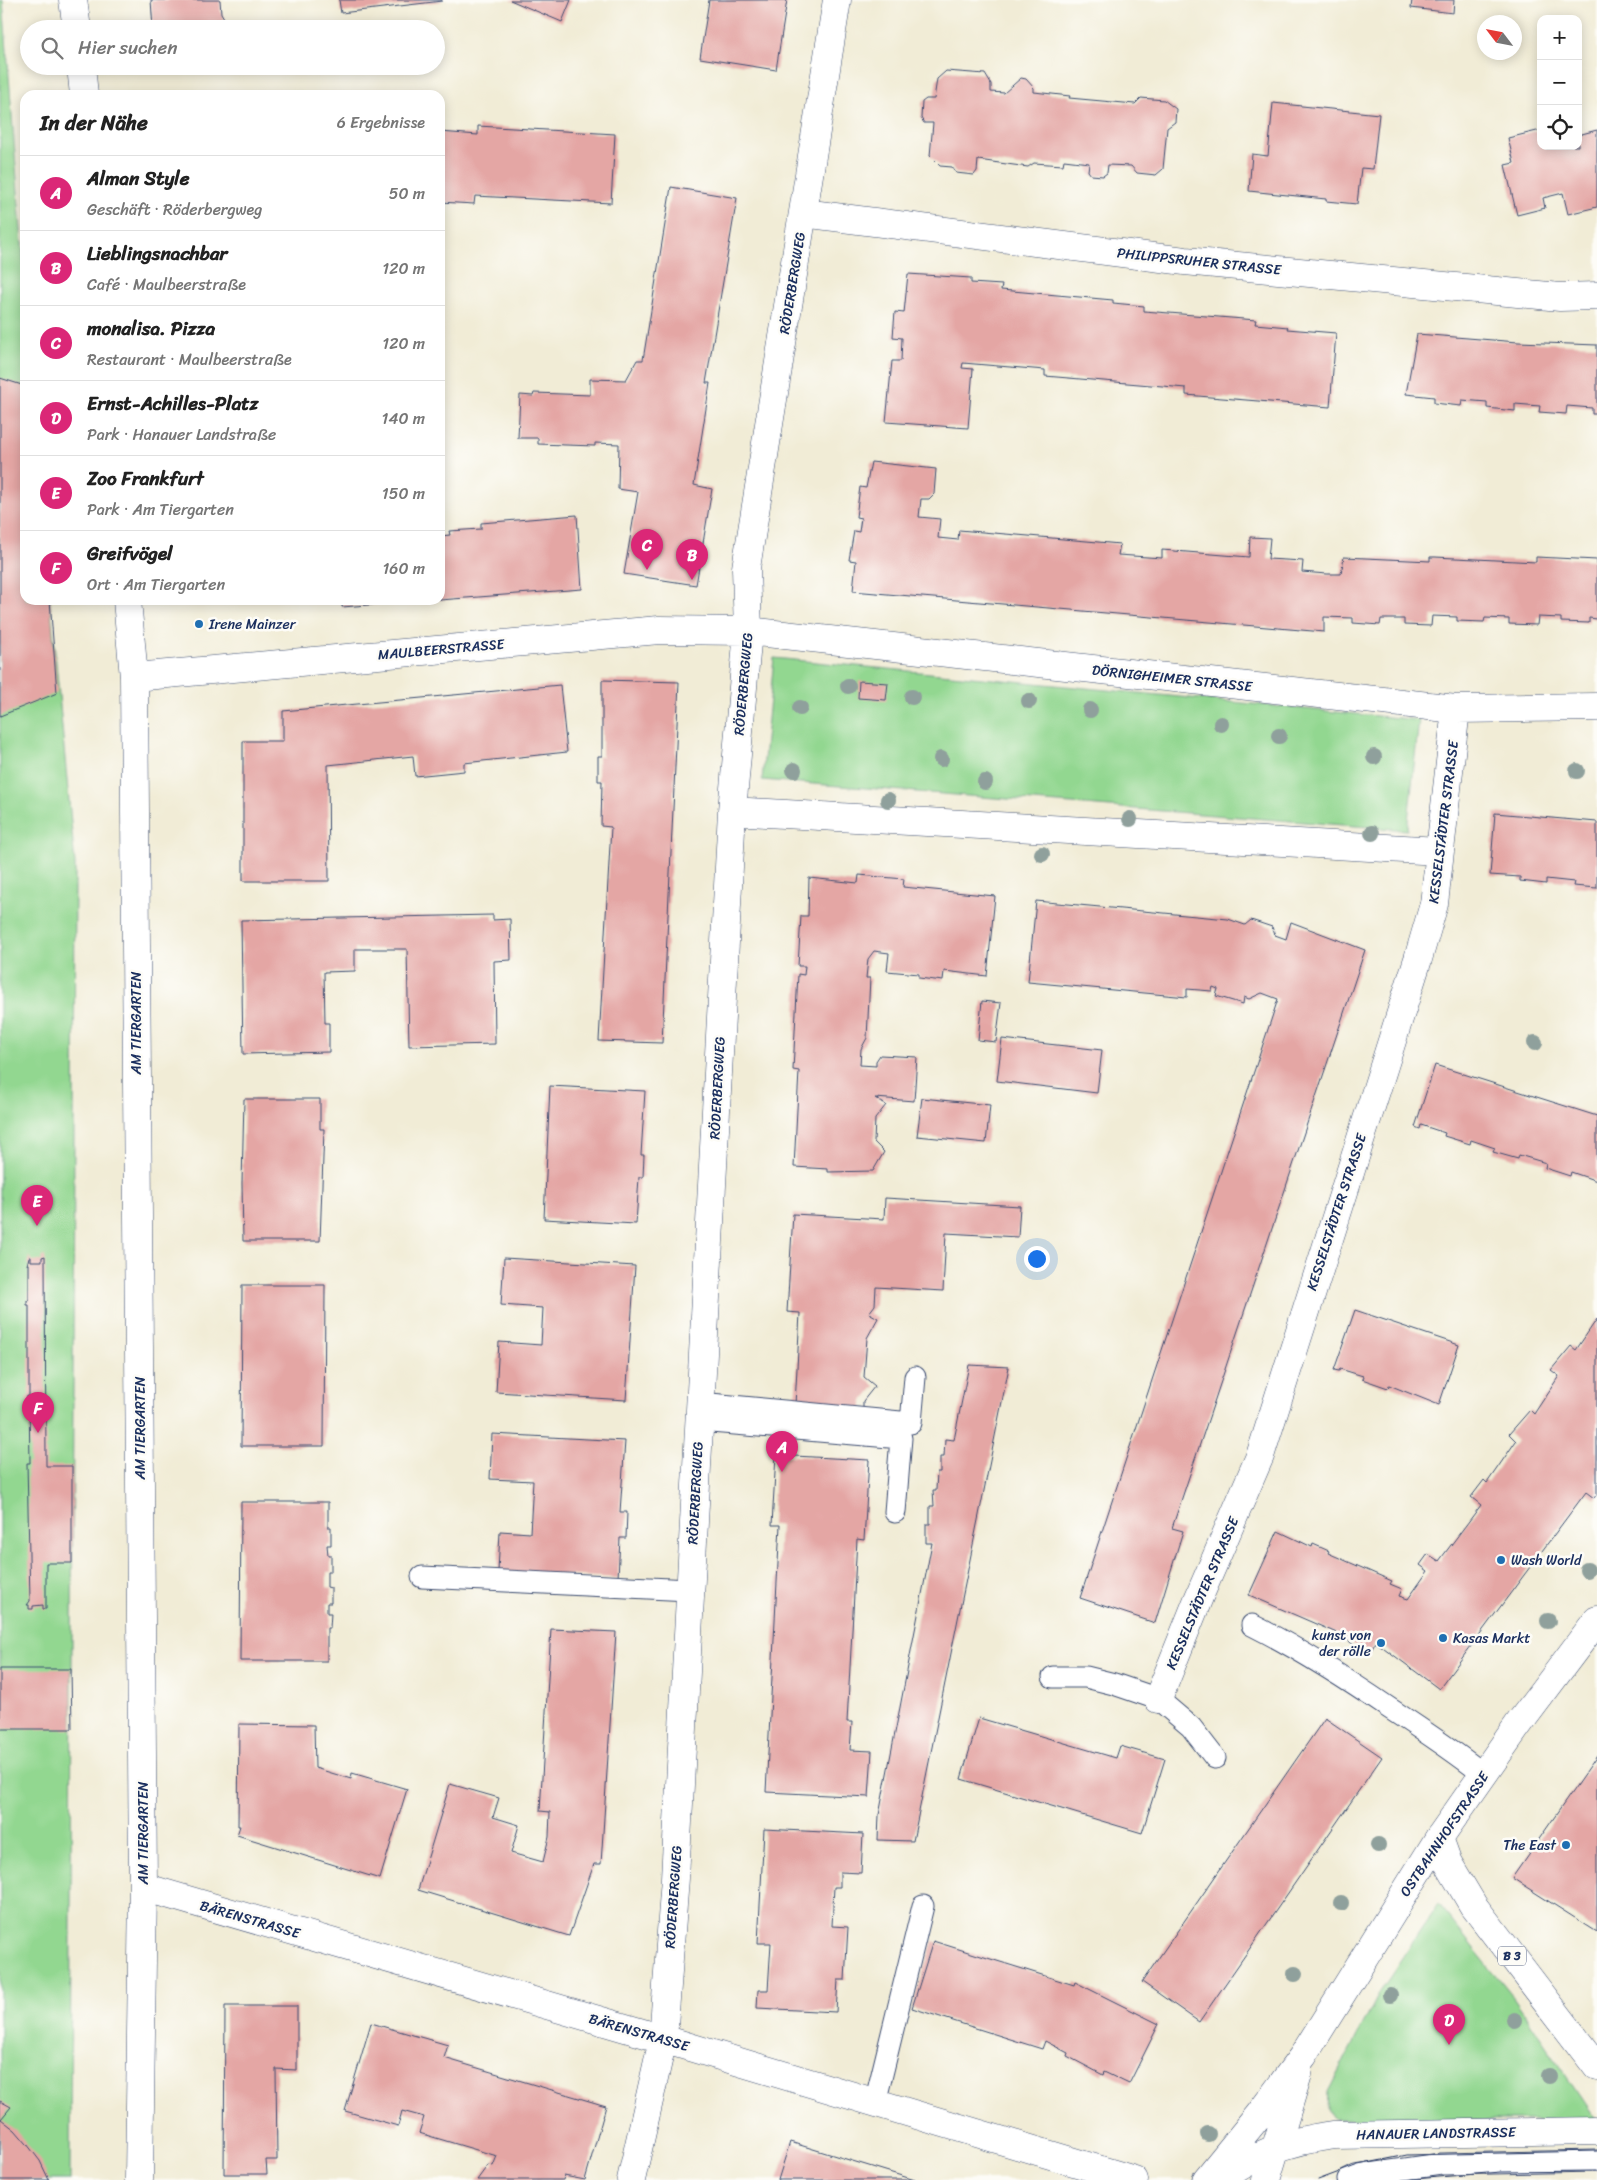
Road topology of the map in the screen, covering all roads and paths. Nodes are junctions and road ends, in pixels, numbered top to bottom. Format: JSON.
{"nodes":[{"id":1,"x":73,"y":0,"type":"edge"},
{"id":2,"x":837,"y":0,"type":"edge"},
{"id":3,"x":76,"y":20,"type":"edge"},
{"id":4,"x":82,"y":75,"type":"edge"},
{"id":5,"x":83,"y":90,"type":"edge"},
{"id":6,"x":803,"y":213,"type":"junction"},
{"id":7,"x":1597,"y":296,"type":"edge"},
{"id":8,"x":127,"y":605,"type":"edge"},
{"id":9,"x":748,"y":631,"type":"junction"},
{"id":10,"x":134,"y":677,"type":"junction"},
{"id":11,"x":1597,"y":707,"type":"edge"},
{"id":12,"x":1456,"y":709,"type":"junction"},
{"id":13,"x":732,"y":811,"type":"junction"},
{"id":14,"x":1439,"y":851,"type":"junction"},
{"id":15,"x":916,"y":1377,"type":"dead end"},
{"id":16,"x":700,"y":1412,"type":"junction"},
{"id":17,"x":895,"y":1512,"type":"dead end"},
{"id":18,"x":422,"y":1577,"type":"dead end"},
{"id":19,"x":690,"y":1590,"type":"junction"},
{"id":20,"x":1597,"y":1620,"type":"edge"},
{"id":21,"x":1252,"y":1625,"type":"dead end"},
{"id":22,"x":1052,"y":1676,"type":"dead end"},
{"id":23,"x":1158,"y":1699,"type":"junction"},
{"id":24,"x":1216,"y":1758,"type":"dead end"},
{"id":25,"x":1483,"y":1774,"type":"junction"},
{"id":26,"x":1439,"y":1838,"type":"junction"},
{"id":27,"x":143,"y":1887,"type":"junction"},
{"id":28,"x":923,"y":1906,"type":"dead end"},
{"id":29,"x":663,"y":2039,"type":"junction"},
{"id":30,"x":1303,"y":2056,"type":"junction"},
{"id":31,"x":1597,"y":2067,"type":"edge"},
{"id":32,"x":875,"y":2103,"type":"junction"},
{"id":33,"x":1597,"y":2132,"type":"edge"},
{"id":34,"x":1276,"y":2147,"type":"junction"},
{"id":35,"x":1597,"y":2161,"type":"edge"},
{"id":36,"x":139,"y":2180,"type":"edge"},
{"id":37,"x":631,"y":2180,"type":"edge"},
{"id":38,"x":1134,"y":2180,"type":"edge"},
{"id":39,"x":1206,"y":2180,"type":"edge"},
{"id":40,"x":1220,"y":2180,"type":"edge"},
{"id":41,"x":1266,"y":2180,"type":"edge"},
{"id":42,"x":1348,"y":2180,"type":"edge"}],
"edges":[{"from":1,"to":3,"type":"street"},
{"from":2,"to":6,"type":"street","name":"RÖDERBERGWEG"},
{"from":4,"to":5,"type":"street"},
{"from":6,"to":7,"type":"street","name":"PHILIPPSRUHER STRASSE"},
{"from":6,"to":9,"type":"street","name":"RÖDERBERGWEG"},
{"from":8,"to":10,"type":"street","name":"AM TIERGARTEN"},
{"from":9,"to":10,"type":"street","name":"MAULBEERSTRASSE"},
{"from":9,"to":12,"type":"street","name":"DÖRNIGHEIMER STRASSE"},
{"from":9,"to":13,"type":"street","name":"RÖDERBERGWEG"},
{"from":10,"to":27,"type":"street","name":"AM TIERGARTEN"},
{"from":11,"to":12,"type":"street","name":"DÖRNIGHEIMER STRASSE"},
{"from":12,"to":14,"type":"street","name":"KESSELSTÄDTER STRASSE"},
{"from":13,"to":14,"type":"street"},
{"from":13,"to":16,"type":"street","name":"RÖDERBERGWEG"},
{"from":14,"to":23,"type":"street","name":"KESSELSTÄDTER STRASSE"},
{"from":15,"to":16,"type":"lane"},
{"from":16,"to":17,"type":"lane"},
{"from":16,"to":19,"type":"street","name":"RÖDERBERGWEG"},
{"from":18,"to":19,"type":"lane"},
{"from":19,"to":29,"type":"street","name":"RÖDERBERGWEG"},
{"from":20,"to":25,"type":"street","name":"OSTBAHNHOFSTRASSE"},
{"from":21,"to":25,"type":"lane"},
{"from":22,"to":23,"type":"lane"},
{"from":23,"to":24,"type":"lane"},
{"from":25,"to":26,"type":"street","name":"OSTBAHNHOFSTRASSE"},
{"from":26,"to":30,"type":"street","name":"OSTBAHNHOFSTRASSE"},
{"from":26,"to":31,"type":"street","number":"B 3"},
{"from":27,"to":29,"type":"street","name":"BÄRENSTRASSE"},
{"from":27,"to":36,"type":"street","name":"AM TIERGARTEN"},
{"from":28,"to":32,"type":"lane"},
{"from":29,"to":32,"type":"street","name":"BÄRENSTRASSE"},
{"from":29,"to":37,"type":"street","name":"RÖDERBERGWEG"},
{"from":30,"to":34,"type":"street","name":"OSTBAHNHOFSTRASSE"},
{"from":30,"to":39,"type":"street","name":"OSTBAHNHOFSTRASSE"},
{"from":32,"to":38,"type":"street","name":"BÄRENSTRASSE"},
{"from":33,"to":34,"type":"street","name":"HANAUER LANDSTRASSE"},
{"from":34,"to":40,"type":"street","name":"HANAUER LANDSTRASSE"},
{"from":34,"to":41,"type":"street"},
{"from":35,"to":42,"type":"lane"}]}
